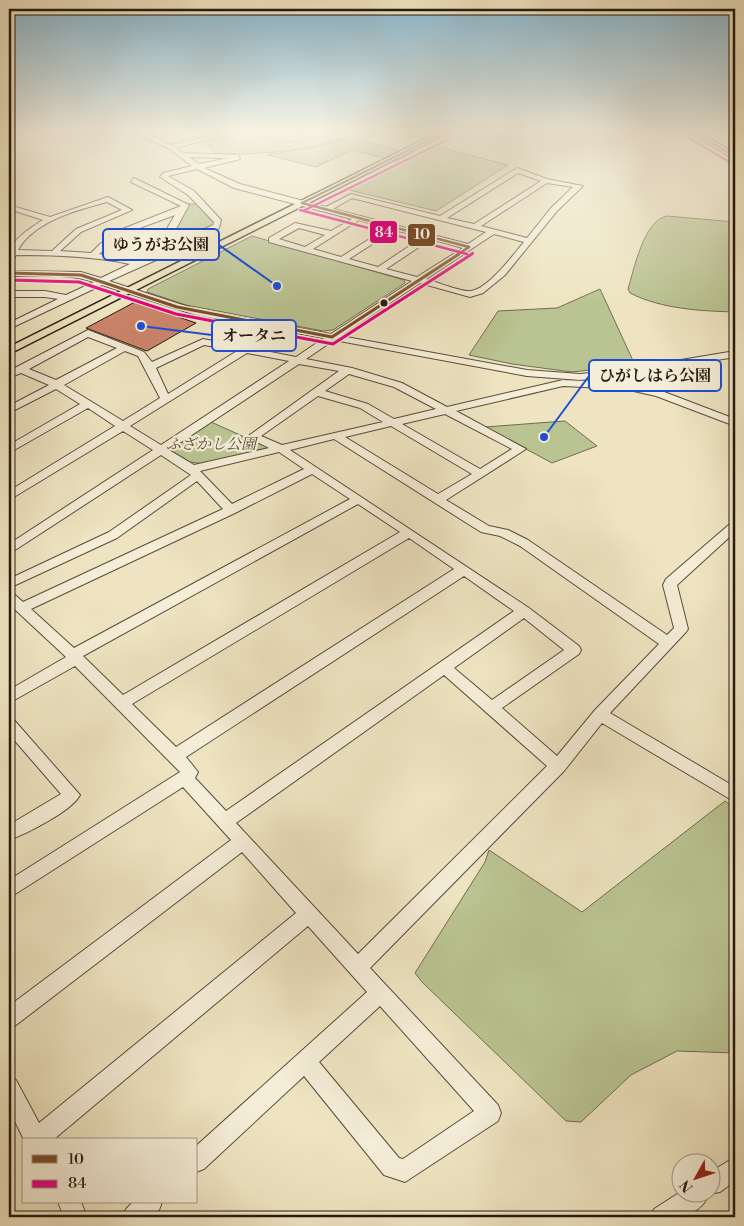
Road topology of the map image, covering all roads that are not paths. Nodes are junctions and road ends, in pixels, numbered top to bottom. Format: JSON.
{"nodes":[{"id":1,"x":151,"y":189,"type":"edge"},
{"id":2,"x":186,"y":189,"type":"edge"},
{"id":3,"x":249,"y":189,"type":"edge"},
{"id":4,"x":330,"y":189,"type":"edge"},
{"id":5,"x":486,"y":189,"type":"edge"},
{"id":6,"x":534,"y":189,"type":"edge"},
{"id":7,"x":576,"y":189,"type":"edge"},
{"id":8,"x":197,"y":199,"type":"junction"},
{"id":9,"x":302,"y":203,"type":"junction"},
{"id":10,"x":9,"y":207,"type":"edge"},
{"id":11,"x":184,"y":207,"type":"junction"},
{"id":12,"x":326,"y":210,"type":"junction"},
{"id":13,"x":23,"y":211,"type":"junction"},
{"id":14,"x":358,"y":218,"type":"junction"},
{"id":15,"x":440,"y":218,"type":"junction"},
{"id":16,"x":9,"y":219,"type":"edge"},
{"id":17,"x":51,"y":220,"type":"junction"},
{"id":18,"x":393,"y":227,"type":"junction"},
{"id":19,"x":476,"y":228,"type":"junction"},
{"id":20,"x":492,"y":232,"type":"junction"},
{"id":21,"x":331,"y":234,"type":"junction"},
{"id":22,"x":429,"y":237,"type":"junction"},
{"id":23,"x":528,"y":240,"type":"junction"},
{"id":24,"x":469,"y":247,"type":"junction"},
{"id":25,"x":306,"y":250,"type":"junction"},
{"id":26,"x":55,"y":252,"type":"junction"},
{"id":27,"x":162,"y":254,"type":"junction"},
{"id":28,"x":94,"y":255,"type":"junction"},
{"id":29,"x":10,"y":256,"type":"edge"},
{"id":30,"x":342,"y":260,"type":"junction"},
{"id":31,"x":141,"y":264,"type":"junction"},
{"id":32,"x":378,"y":270,"type":"junction"},
{"id":33,"x":9,"y":273,"type":"edge"},
{"id":34,"x":419,"y":281,"type":"junction"},
{"id":35,"x":103,"y":282,"type":"junction"},
{"id":36,"x":128,"y":291,"type":"junction"},
{"id":37,"x":20,"y":293,"type":"junction"},
{"id":38,"x":9,"y":294,"type":"edge"},
{"id":39,"x":9,"y":298,"type":"edge"},
{"id":40,"x":67,"y":298,"type":"junction"},
{"id":41,"x":9,"y":326,"type":"edge"},
{"id":42,"x":332,"y":337,"type":"junction"},
{"id":43,"x":124,"y":348,"type":"junction"},
{"id":44,"x":246,"y":350,"type":"junction"},
{"id":45,"x":9,"y":351,"type":"edge"},
{"id":46,"x":735,"y":354,"type":"edge"},
{"id":47,"x":297,"y":360,"type":"junction"},
{"id":48,"x":150,"y":367,"type":"junction"},
{"id":49,"x":21,"y":369,"type":"junction"},
{"id":50,"x":348,"y":370,"type":"junction"},
{"id":51,"x":611,"y":374,"type":"junction"},
{"id":52,"x":9,"y":375,"type":"edge"},
{"id":53,"x":56,"y":384,"type":"junction"},
{"id":54,"x":625,"y":386,"type":"junction"},
{"id":55,"x":316,"y":392,"type":"junction"},
{"id":56,"x":165,"y":398,"type":"junction"},
{"id":57,"x":89,"y":404,"type":"junction"},
{"id":58,"x":9,"y":410,"type":"edge"},
{"id":59,"x":448,"y":411,"type":"junction"},
{"id":60,"x":393,"y":422,"type":"junction"},
{"id":61,"x":735,"y":423,"type":"edge"},
{"id":62,"x":123,"y":424,"type":"junction"},
{"id":63,"x":334,"y":435,"type":"junction"},
{"id":64,"x":160,"y":448,"type":"junction"},
{"id":65,"x":9,"y":450,"type":"edge"},
{"id":66,"x":282,"y":450,"type":"junction"},
{"id":67,"x":312,"y":469,"type":"junction"},
{"id":68,"x":195,"y":472,"type":"junction"},
{"id":69,"x":480,"y":474,"type":"junction"},
{"id":70,"x":9,"y":496,"type":"edge"},
{"id":71,"x":358,"y":499,"type":"junction"},
{"id":72,"x":439,"y":499,"type":"junction"},
{"id":73,"x":231,"y":510,"type":"junction"},
{"id":74,"x":735,"y":526,"type":"edge"},
{"id":75,"x":409,"y":532,"type":"junction"},
{"id":76,"x":9,"y":550,"type":"edge"},
{"id":77,"x":463,"y":570,"type":"junction"},
{"id":78,"x":9,"y":584,"type":"edge"},
{"id":79,"x":9,"y":597,"type":"edge"},
{"id":80,"x":22,"y":608,"type":"junction"},
{"id":81,"x":524,"y":611,"type":"junction"},
{"id":82,"x":668,"y":643,"type":"junction"},
{"id":83,"x":74,"y":656,"type":"junction"},
{"id":84,"x":444,"y":667,"type":"junction"},
{"id":85,"x":9,"y":698,"type":"edge"},
{"id":86,"x":122,"y":703,"type":"junction"},
{"id":87,"x":491,"y":708,"type":"junction"},
{"id":88,"x":600,"y":714,"type":"junction"},
{"id":89,"x":9,"y":724,"type":"edge"},
{"id":90,"x":174,"y":756,"type":"junction"},
{"id":91,"x":558,"y":766,"type":"junction"},
{"id":92,"x":188,"y":775,"type":"junction"},
{"id":93,"x":735,"y":795,"type":"edge"},
{"id":94,"x":224,"y":822,"type":"junction"},
{"id":95,"x":9,"y":833,"type":"edge"},
{"id":96,"x":242,"y":842,"type":"junction"},
{"id":97,"x":9,"y":890,"type":"edge"},
{"id":98,"x":309,"y":914,"type":"junction"},
{"id":99,"x":358,"y":967,"type":"junction"},
{"id":100,"x":380,"y":993,"type":"junction"},
{"id":101,"x":9,"y":1018,"type":"edge"},
{"id":102,"x":306,"y":1061,"type":"junction"},
{"id":103,"x":9,"y":1087,"type":"edge"},
{"id":104,"x":35,"y":1138,"type":"edge"},
{"id":105,"x":38,"y":1138,"type":"edge"},
{"id":106,"x":198,"y":1159,"type":"edge"},
{"id":107,"x":735,"y":1168,"type":"edge"},
{"id":108,"x":722,"y":1177,"type":"edge"},
{"id":109,"x":70,"y":1204,"type":"edge"},
{"id":110,"x":149,"y":1204,"type":"edge"},
{"id":111,"x":682,"y":1204,"type":"edge"},
{"id":112,"x":76,"y":1217,"type":"edge"},
{"id":113,"x":134,"y":1217,"type":"edge"},
{"id":114,"x":662,"y":1217,"type":"edge"}],
"edges":[{"from":1,"to":11,"type":"street"},
{"from":2,"to":8,"type":"street"},
{"from":3,"to":9,"type":"street"},
{"from":4,"to":9,"type":"main road"},
{"from":5,"to":15,"type":"street"},
{"from":6,"to":19,"type":"street"},
{"from":7,"to":23,"type":"street"},
{"from":8,"to":11,"type":"street"},
{"from":8,"to":27,"type":"street"},
{"from":9,"to":12,"type":"street"},
{"from":9,"to":36,"type":"main road"},
{"from":10,"to":13,"type":"street"},
{"from":11,"to":27,"type":"street"},
{"from":11,"to":28,"type":"street"},
{"from":12,"to":14,"type":"street"},
{"from":12,"to":15,"type":"street"},
{"from":13,"to":16,"type":"street"},
{"from":13,"to":17,"type":"street"},
{"from":14,"to":18,"type":"street"},
{"from":14,"to":21,"type":"street"},
{"from":15,"to":19,"type":"street"},
{"from":17,"to":26,"type":"street"},
{"from":17,"to":29,"type":"street"},
{"from":18,"to":22,"type":"street"},
{"from":18,"to":30,"type":"street"},
{"from":19,"to":20,"type":"street"},
{"from":20,"to":23,"type":"street"},
{"from":20,"to":24,"type":"street"},
{"from":21,"to":25,"type":"street"},
{"from":21,"to":25,"type":"street"},
{"from":22,"to":24,"type":"street"},
{"from":22,"to":32,"type":"street"},
{"from":23,"to":34,"type":"street"},
{"from":24,"to":34,"type":"street"},
{"from":25,"to":30,"type":"street"},
{"from":26,"to":28,"type":"street"},
{"from":26,"to":29,"type":"street"},
{"from":27,"to":31,"type":"street"},
{"from":28,"to":31,"type":"street"},
{"from":30,"to":32,"type":"street"},
{"from":31,"to":35,"type":"street"},
{"from":32,"to":34,"type":"street"},
{"from":33,"to":35,"type":"street"},
{"from":34,"to":42,"type":"street"},
{"from":35,"to":36,"type":"street"},
{"from":35,"to":40,"type":"street"},
{"from":36,"to":42,"type":"street"},
{"from":36,"to":45,"type":"main road"},
{"from":37,"to":38,"type":"street"},
{"from":37,"to":39,"type":"street"},
{"from":37,"to":40,"type":"street"},
{"from":40,"to":41,"type":"street"},
{"from":42,"to":47,"type":"street"},
{"from":42,"to":51,"type":"street"},
{"from":43,"to":48,"type":"street"},
{"from":43,"to":49,"type":"street"},
{"from":43,"to":53,"type":"street"},
{"from":44,"to":47,"type":"street"},
{"from":44,"to":48,"type":"street"},
{"from":44,"to":56,"type":"street"},
{"from":46,"to":51,"type":"street"},
{"from":47,"to":50,"type":"street"},
{"from":47,"to":64,"type":"street"},
{"from":48,"to":56,"type":"street"},
{"from":49,"to":52,"type":"street"},
{"from":49,"to":53,"type":"street"},
{"from":50,"to":55,"type":"street"},
{"from":50,"to":59,"type":"street"},
{"from":51,"to":54,"type":"street"},
{"from":53,"to":57,"type":"street"},
{"from":53,"to":58,"type":"street"},
{"from":54,"to":59,"type":"street"},
{"from":54,"to":61,"type":"street"},
{"from":55,"to":60,"type":"street"},
{"from":55,"to":66,"type":"street"},
{"from":56,"to":62,"type":"street"},
{"from":57,"to":62,"type":"street"},
{"from":57,"to":65,"type":"street"},
{"from":59,"to":60,"type":"street"},
{"from":59,"to":69,"type":"street"},
{"from":60,"to":63,"type":"street"},
{"from":60,"to":69,"type":"street"},
{"from":62,"to":64,"type":"street"},
{"from":62,"to":70,"type":"street"},
{"from":63,"to":66,"type":"street"},
{"from":63,"to":72,"type":"street"},
{"from":64,"to":68,"type":"street"},
{"from":64,"to":76,"type":"street"},
{"from":66,"to":67,"type":"street"},
{"from":66,"to":68,"type":"street"},
{"from":67,"to":71,"type":"street"},
{"from":67,"to":73,"type":"street"},
{"from":68,"to":73,"type":"street"},
{"from":68,"to":78,"type":"street"},
{"from":69,"to":72,"type":"street"},
{"from":71,"to":75,"type":"street"},
{"from":71,"to":83,"type":"street"},
{"from":72,"to":82,"type":"street"},
{"from":73,"to":80,"type":"street"},
{"from":74,"to":82,"type":"street"},
{"from":75,"to":77,"type":"street"},
{"from":75,"to":86,"type":"street"},
{"from":77,"to":81,"type":"street"},
{"from":77,"to":90,"type":"street"},
{"from":79,"to":80,"type":"street"},
{"from":80,"to":83,"type":"street"},
{"from":81,"to":84,"type":"street"},
{"from":81,"to":87,"type":"street"},
{"from":82,"to":88,"type":"street"},
{"from":83,"to":85,"type":"street"},
{"from":83,"to":86,"type":"street"},
{"from":84,"to":87,"type":"street"},
{"from":84,"to":94,"type":"street"},
{"from":86,"to":90,"type":"street"},
{"from":87,"to":91,"type":"street"},
{"from":88,"to":91,"type":"street"},
{"from":88,"to":93,"type":"street"},
{"from":89,"to":95,"type":"street"},
{"from":90,"to":92,"type":"street"},
{"from":91,"to":99,"type":"street"},
{"from":92,"to":94,"type":"street"},
{"from":92,"to":97,"type":"street"},
{"from":94,"to":96,"type":"street"},
{"from":96,"to":98,"type":"street"},
{"from":96,"to":101,"type":"street"},
{"from":98,"to":99,"type":"street"},
{"from":98,"to":105,"type":"street"},
{"from":99,"to":100,"type":"street"},
{"from":100,"to":102,"type":"street"},
{"from":100,"to":102,"type":"street"},
{"from":102,"to":106,"type":"street"},
{"from":103,"to":104,"type":"street"},
{"from":107,"to":108,"type":"street"},
{"from":109,"to":112,"type":"street"},
{"from":110,"to":113,"type":"street"},
{"from":111,"to":114,"type":"street"}]}
